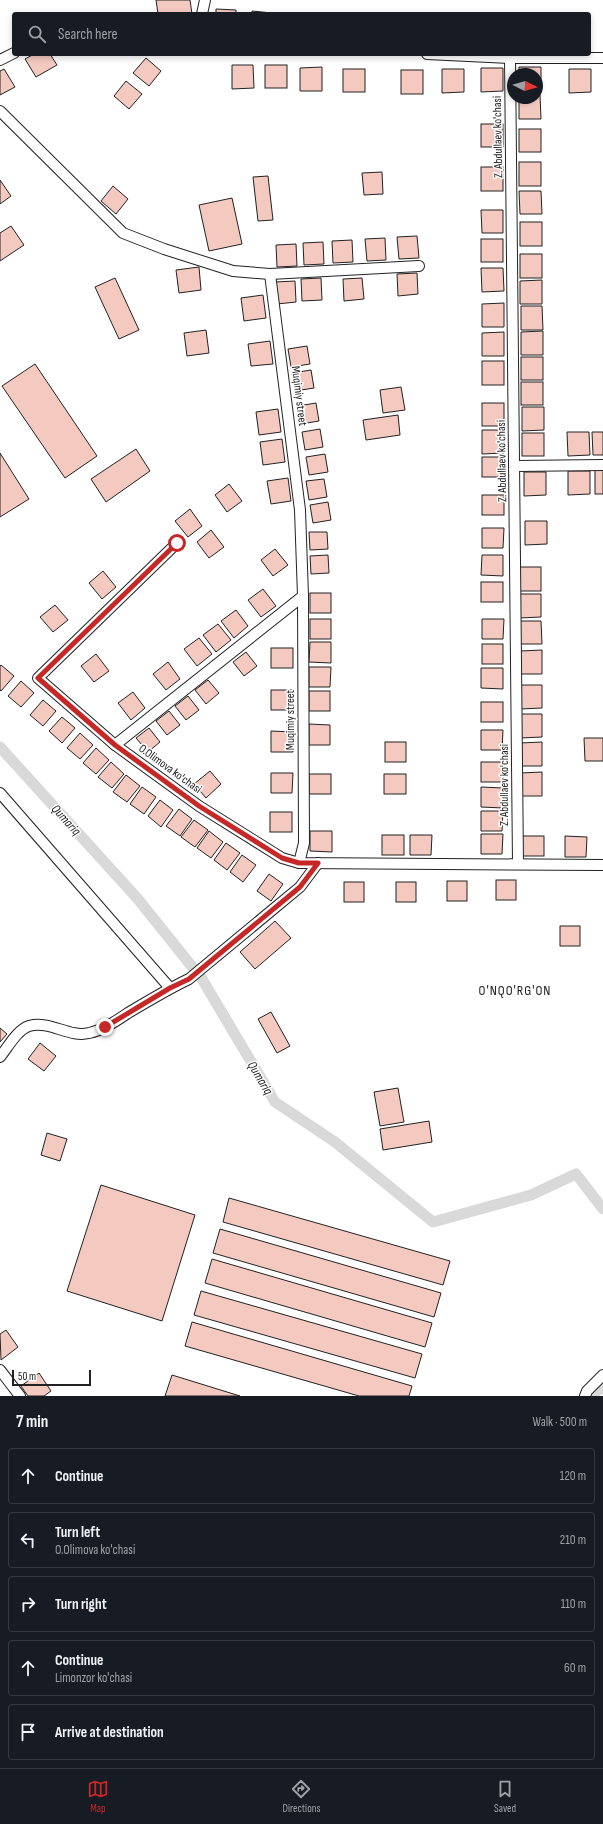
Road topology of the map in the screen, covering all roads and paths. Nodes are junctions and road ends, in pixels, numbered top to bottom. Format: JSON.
{"nodes":[{"id":1,"x":205,"y":0,"type":"edge"},
{"id":2,"x":202,"y":12,"type":"edge"},
{"id":3,"x":12,"y":54,"type":"edge"},
{"id":4,"x":468,"y":56,"type":"edge"},
{"id":5,"x":510,"y":58,"type":"junction"},
{"id":6,"x":603,"y":58,"type":"edge"},
{"id":7,"x":0,"y":60,"type":"edge"},
{"id":8,"x":0,"y":111,"type":"edge"},
{"id":9,"x":419,"y":266,"type":"dead end"},
{"id":10,"x":270,"y":274,"type":"junction"},
{"id":11,"x":603,"y":465,"type":"edge"},
{"id":12,"x":515,"y":466,"type":"junction"},
{"id":13,"x":177,"y":543,"type":"dead end"},
{"id":14,"x":303,"y":596,"type":"junction"},
{"id":15,"x":115,"y":745,"type":"junction"},
{"id":16,"x":0,"y":793,"type":"edge"},
{"id":17,"x":299,"y":863,"type":"junction"},
{"id":18,"x":318,"y":863,"type":"junction"},
{"id":19,"x":518,"y":864,"type":"junction"},
{"id":20,"x":603,"y":865,"type":"edge"},
{"id":21,"x":170,"y":988,"type":"junction"},
{"id":22,"x":0,"y":1057,"type":"edge"},
{"id":23,"x":0,"y":1370,"type":"edge"},
{"id":24,"x":603,"y":1375,"type":"edge"},
{"id":25,"x":20,"y":1396,"type":"edge"},
{"id":26,"x":585,"y":1396,"type":"edge"}],
"edges":[{"from":1,"to":2,"type":"street"},
{"from":3,"to":7,"type":"street"},
{"from":4,"to":5,"type":"street"},
{"from":5,"to":6,"type":"street"},
{"from":5,"to":12,"type":"street","name":"Z. Abdullaev ko'chasi"},
{"from":8,"to":10,"type":"street"},
{"from":9,"to":10,"type":"street"},
{"from":10,"to":14,"type":"street","name":"Muqimiy street"},
{"from":11,"to":12,"type":"street"},
{"from":12,"to":19,"type":"street","name":"Z. Abdullaev ko'chasi"},
{"from":13,"to":15,"type":"street","name":"O.Olimova ko'chasi"},
{"from":14,"to":15,"type":"street"},
{"from":14,"to":17,"type":"street","name":"Muqimiy street"},
{"from":15,"to":17,"type":"street","name":"O.Olimova ko'chasi"},
{"from":16,"to":21,"type":"street"},
{"from":17,"to":18,"type":"street"},
{"from":18,"to":19,"type":"street"},
{"from":18,"to":21,"type":"street"},
{"from":19,"to":20,"type":"street"},
{"from":21,"to":22,"type":"street"},
{"from":23,"to":25,"type":"street"},
{"from":24,"to":26,"type":"street"}]}
